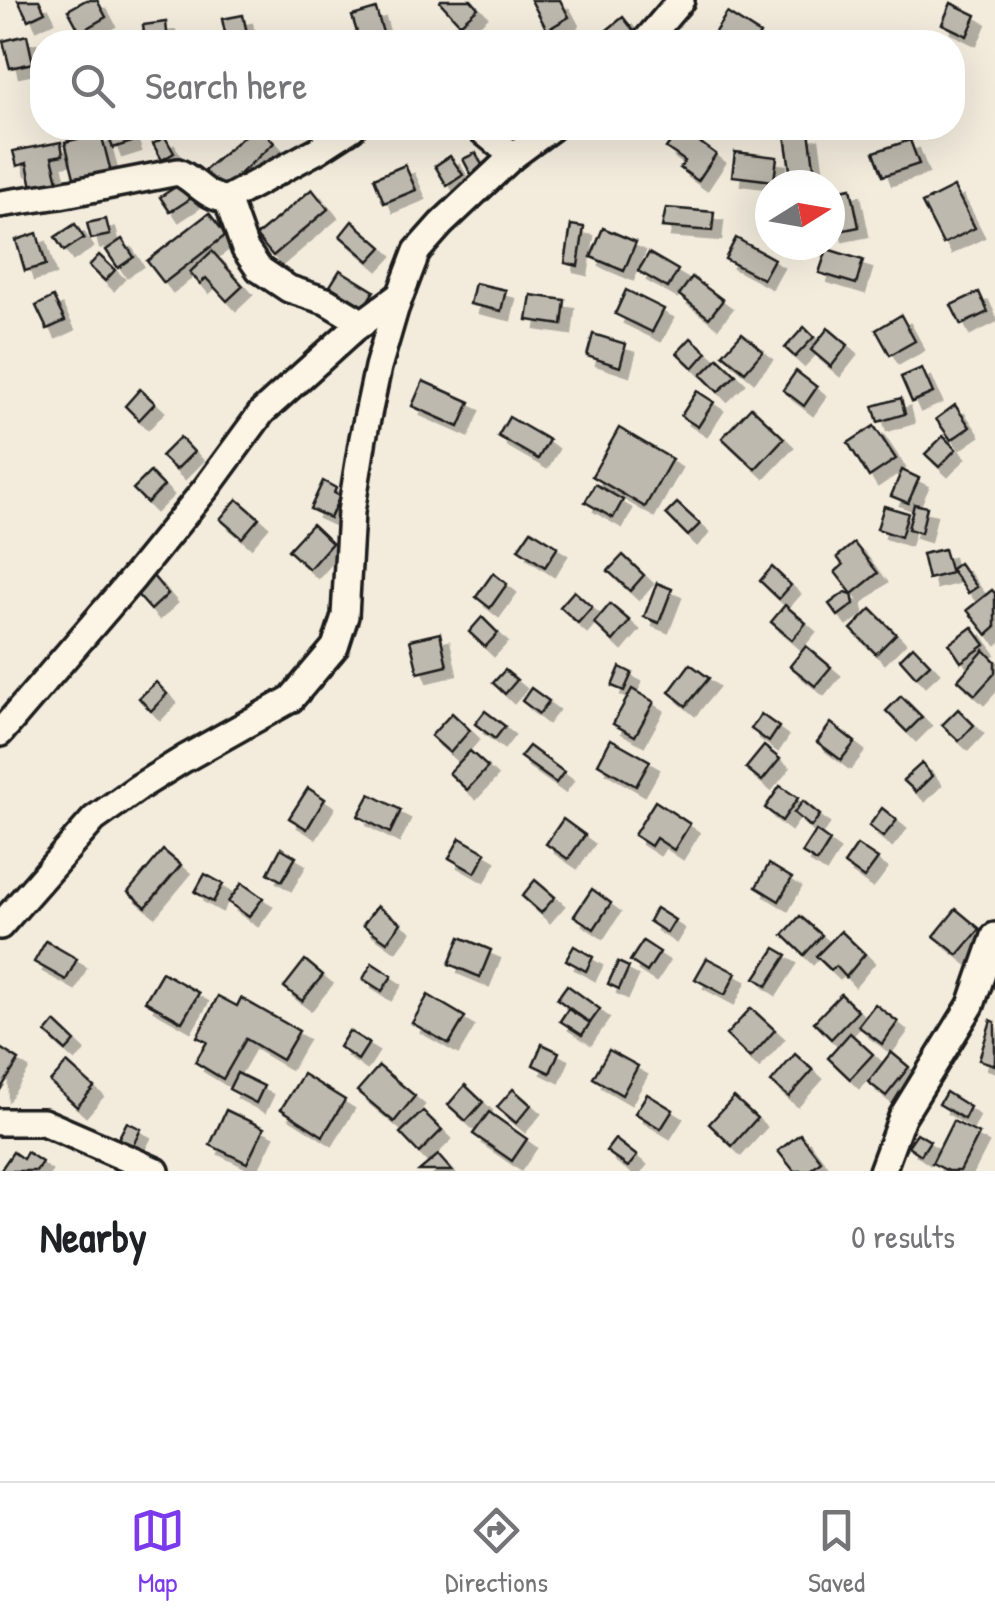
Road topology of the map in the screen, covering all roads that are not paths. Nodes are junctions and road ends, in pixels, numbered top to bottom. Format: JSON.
{"nodes":[{"id":1,"x":682,"y":0,"type":"edge"},
{"id":2,"x":656,"y":30,"type":"edge"},
{"id":3,"x":333,"y":140,"type":"edge"},
{"id":4,"x":493,"y":140,"type":"edge"},
{"id":5,"x":534,"y":140,"type":"edge"},
{"id":6,"x":512,"y":156,"type":"junction"},
{"id":7,"x":227,"y":199,"type":"junction"},
{"id":8,"x":0,"y":204,"type":"edge"},
{"id":9,"x":400,"y":296,"type":"junction"},
{"id":10,"x":363,"y":322,"type":"junction"},
{"id":11,"x":0,"y":733,"type":"edge"},
{"id":12,"x":0,"y":926,"type":"edge"},
{"id":13,"x":994,"y":945,"type":"edge"},
{"id":14,"x":0,"y":1122,"type":"edge"},
{"id":15,"x":156,"y":1171,"type":"edge"},
{"id":16,"x":882,"y":1171,"type":"edge"}],
"edges":[{"from":1,"to":2,"type":"street"},
{"from":3,"to":7,"type":"street"},
{"from":4,"to":6,"type":"street"},
{"from":5,"to":6,"type":"street"},
{"from":6,"to":9,"type":"street"},
{"from":7,"to":8,"type":"street"},
{"from":7,"to":10,"type":"street"},
{"from":9,"to":10,"type":"street"},
{"from":9,"to":12,"type":"street"},
{"from":10,"to":11,"type":"street"},
{"from":13,"to":16,"type":"street"},
{"from":14,"to":15,"type":"street"}]}
